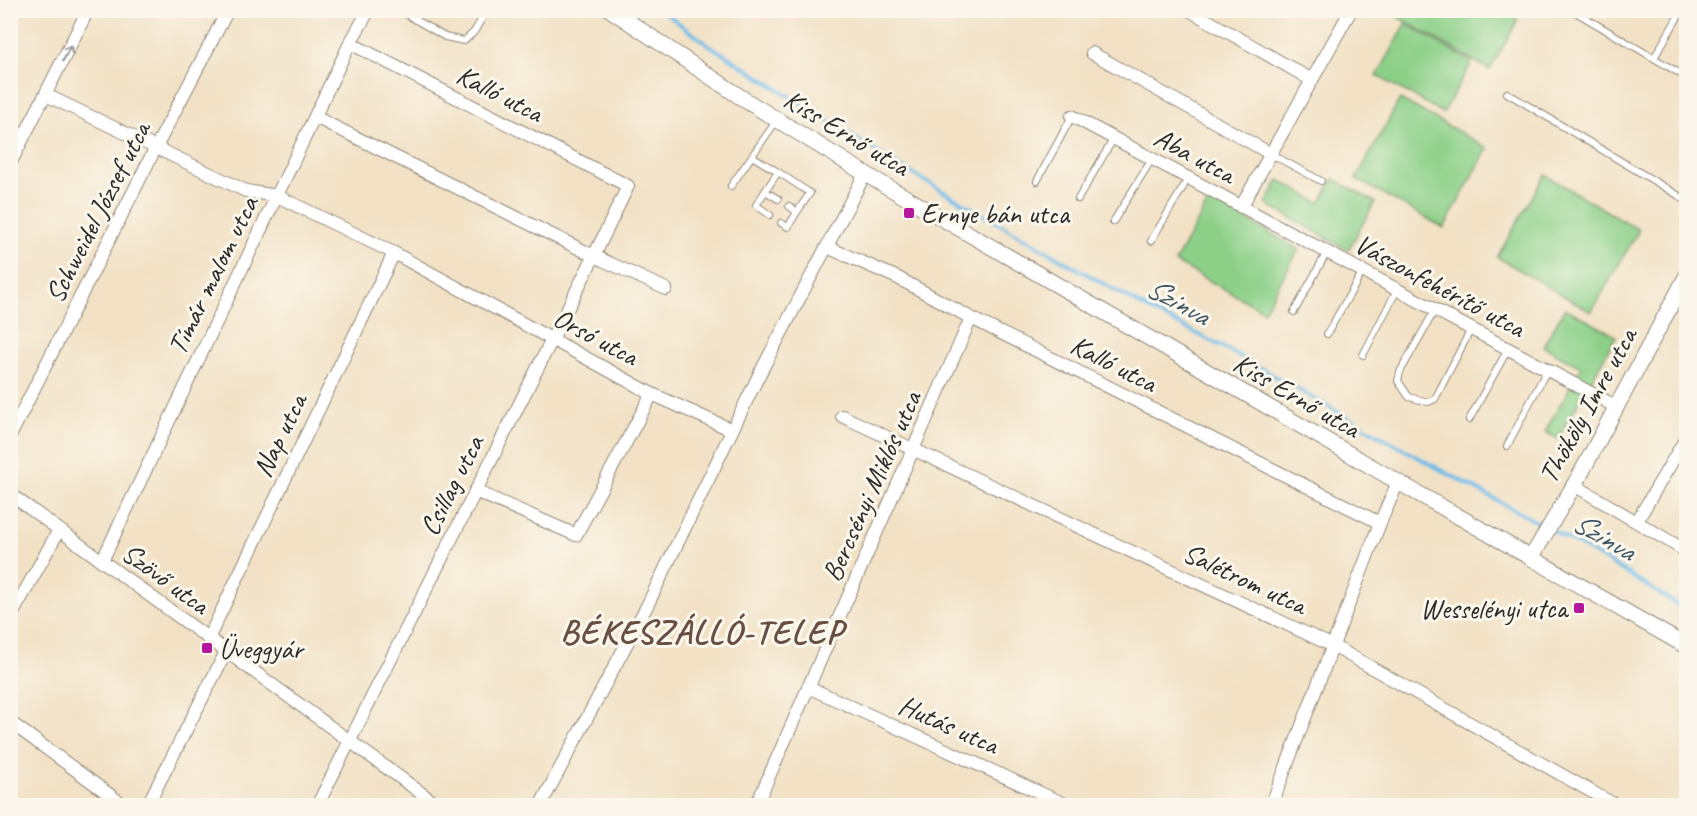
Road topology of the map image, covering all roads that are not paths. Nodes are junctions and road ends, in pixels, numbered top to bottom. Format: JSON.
{"nodes":[{"id":1,"x":88,"y":10,"type":"edge"},
{"id":2,"x":228,"y":10,"type":"edge"},
{"id":3,"x":369,"y":10,"type":"edge"},
{"id":4,"x":399,"y":10,"type":"edge"},
{"id":5,"x":421,"y":10,"type":"edge"},
{"id":6,"x":487,"y":10,"type":"edge"},
{"id":7,"x":611,"y":10,"type":"edge"},
{"id":8,"x":1189,"y":10,"type":"edge"},
{"id":9,"x":1351,"y":10,"type":"edge"},
{"id":10,"x":1572,"y":10,"type":"edge"},
{"id":11,"x":1682,"y":10,"type":"edge"},
{"id":12,"x":415,"y":20,"type":"junction"},
{"id":13,"x":350,"y":43,"type":"junction"},
{"id":14,"x":1092,"y":53,"type":"dead end"},
{"id":15,"x":1653,"y":58,"type":"junction"},
{"id":16,"x":1686,"y":77,"type":"edge"},
{"id":17,"x":1312,"y":80,"type":"junction"},
{"id":18,"x":1507,"y":93,"type":"dead end"},
{"id":19,"x":45,"y":95,"type":"junction"},
{"id":20,"x":1072,"y":116,"type":"joint"},
{"id":21,"x":315,"y":117,"type":"junction"},
{"id":22,"x":777,"y":120,"type":"junction"},
{"id":23,"x":1114,"y":138,"type":"junction"},
{"id":24,"x":156,"y":149,"type":"junction"},
{"id":25,"x":1271,"y":154,"type":"junction"},
{"id":26,"x":752,"y":156,"type":"junction"},
{"id":27,"x":1152,"y":159,"type":"junction"},
{"id":28,"x":10,"y":164,"type":"edge"},
{"id":29,"x":778,"y":172,"type":"junction"},
{"id":30,"x":865,"y":174,"type":"junction"},
{"id":31,"x":1188,"y":179,"type":"junction"},
{"id":32,"x":1037,"y":181,"type":"dead end"},
{"id":33,"x":1321,"y":181,"type":"dead end"},
{"id":34,"x":628,"y":186,"type":"joint"},
{"id":35,"x":731,"y":186,"type":"dead end"},
{"id":36,"x":765,"y":191,"type":"junction"},
{"id":37,"x":277,"y":196,"type":"junction"},
{"id":38,"x":778,"y":199,"type":"dead end"},
{"id":39,"x":1078,"y":199,"type":"dead end"},
{"id":40,"x":1686,"y":200,"type":"edge"},
{"id":41,"x":789,"y":206,"type":"dead end"},
{"id":42,"x":1241,"y":207,"type":"junction"},
{"id":43,"x":797,"y":212,"type":"junction"},
{"id":44,"x":770,"y":215,"type":"dead end"},
{"id":45,"x":1113,"y":222,"type":"dead end"},
{"id":46,"x":781,"y":223,"type":"dead end"},
{"id":47,"x":1151,"y":242,"type":"dead end"},
{"id":48,"x":827,"y":247,"type":"junction"},
{"id":49,"x":1327,"y":252,"type":"junction"},
{"id":50,"x":394,"y":253,"type":"junction"},
{"id":51,"x":594,"y":256,"type":"junction"},
{"id":52,"x":1363,"y":271,"type":"junction"},
{"id":53,"x":1686,"y":276,"type":"edge"},
{"id":54,"x":666,"y":289,"type":"dead end"},
{"id":55,"x":1397,"y":290,"type":"junction"},
{"id":56,"x":1435,"y":310,"type":"junction"},
{"id":57,"x":1293,"y":312,"type":"dead end"},
{"id":58,"x":971,"y":318,"type":"junction"},
{"id":59,"x":1471,"y":329,"type":"junction"},
{"id":60,"x":1327,"y":334,"type":"dead end"},
{"id":61,"x":552,"y":340,"type":"junction"},
{"id":62,"x":1508,"y":349,"type":"junction"},
{"id":63,"x":1363,"y":356,"type":"dead end"},
{"id":64,"x":1548,"y":370,"type":"junction"},
{"id":65,"x":652,"y":394,"type":"junction"},
{"id":66,"x":1616,"y":408,"type":"junction"},
{"id":67,"x":842,"y":416,"type":"dead end"},
{"id":68,"x":1469,"y":420,"type":"dead end"},
{"id":69,"x":732,"y":430,"type":"junction"},
{"id":70,"x":10,"y":436,"type":"edge"},
{"id":71,"x":1686,"y":438,"type":"edge"},
{"id":72,"x":1507,"y":446,"type":"dead end"},
{"id":73,"x":913,"y":449,"type":"junction"},
{"id":74,"x":1398,"y":482,"type":"junction"},
{"id":75,"x":1574,"y":485,"type":"junction"},
{"id":76,"x":475,"y":491,"type":"junction"},
{"id":77,"x":10,"y":494,"type":"edge"},
{"id":78,"x":1637,"y":521,"type":"junction"},
{"id":79,"x":1380,"y":523,"type":"junction"},
{"id":80,"x":59,"y":530,"type":"junction"},
{"id":81,"x":1686,"y":551,"type":"edge"},
{"id":82,"x":1531,"y":558,"type":"junction"},
{"id":83,"x":102,"y":561,"type":"junction"},
{"id":84,"x":10,"y":618,"type":"edge"},
{"id":85,"x":208,"y":639,"type":"junction"},
{"id":86,"x":1333,"y":646,"type":"junction"},
{"id":87,"x":1686,"y":646,"type":"edge"},
{"id":88,"x":226,"y":652,"type":"junction"},
{"id":89,"x":808,"y":687,"type":"junction"},
{"id":90,"x":10,"y":722,"type":"edge"},
{"id":91,"x":348,"y":741,"type":"junction"},
{"id":92,"x":125,"y":806,"type":"edge"},
{"id":93,"x":147,"y":806,"type":"edge"},
{"id":94,"x":317,"y":806,"type":"edge"},
{"id":95,"x":439,"y":806,"type":"edge"},
{"id":96,"x":540,"y":806,"type":"edge"},
{"id":97,"x":756,"y":806,"type":"edge"},
{"id":98,"x":1069,"y":806,"type":"edge"},
{"id":99,"x":1271,"y":806,"type":"edge"},
{"id":100,"x":1617,"y":806,"type":"edge"}],
"edges":[{"from":19,"to":1,"type":"street","one_way":true},
{"from":2,"to":24,"type":"street","name":"Schweidel József utca"},
{"from":3,"to":13,"type":"street","name":"Tímár malom utca"},
{"from":4,"to":12,"type":"lane"},
{"from":5,"to":12,"type":"lane"},
{"from":6,"to":12,"type":"lane"},
{"from":7,"to":22,"type":"street","name":"Kiss Ernő utca"},
{"from":8,"to":17,"type":"street"},
{"from":9,"to":17,"type":"street","name":"Aba utca"},
{"from":10,"to":15,"type":"lane"},
{"from":11,"to":15,"type":"lane"},
{"from":13,"to":21,"type":"street","name":"Tímár malom utca"},
{"from":13,"to":34,"type":"street","name":"Kalló utca"},
{"from":14,"to":25,"type":"street","name":"Aba utca"},
{"from":15,"to":16,"type":"lane"},
{"from":17,"to":25,"type":"street","name":"Aba utca"},
{"from":18,"to":40,"type":"lane"},
{"from":19,"to":24,"type":"street","name":"Orsó utca"},
{"from":19,"to":28,"type":"street"},
{"from":20,"to":23,"type":"street","name":"Aba utca"},
{"from":20,"to":32,"type":"lane"},
{"from":21,"to":37,"type":"street","name":"Tímár malom utca"},
{"from":21,"to":51,"type":"street"},
{"from":22,"to":26,"type":"lane"},
{"from":22,"to":30,"type":"street","name":"Kiss Ernő utca"},
{"from":23,"to":27,"type":"street","name":"Aba utca"},
{"from":23,"to":39,"type":"lane"},
{"from":24,"to":37,"type":"street","name":"Orsó utca"},
{"from":24,"to":70,"type":"street","name":"Schweidel József utca"},
{"from":25,"to":33,"type":"lane"},
{"from":25,"to":42,"type":"street","name":"Aba utca"},
{"from":26,"to":29,"type":"lane"},
{"from":26,"to":35,"type":"lane"},
{"from":27,"to":31,"type":"street","name":"Aba utca"},
{"from":27,"to":45,"type":"lane"},
{"from":29,"to":36,"type":"lane"},
{"from":29,"to":43,"type":"lane"},
{"from":30,"to":48,"type":"street"},
{"from":30,"to":74,"type":"street","name":"Kiss Ernő utca"},
{"from":31,"to":42,"type":"street","name":"Aba utca"},
{"from":31,"to":47,"type":"lane"},
{"from":34,"to":51,"type":"street","name":"Csillag utca"},
{"from":36,"to":38,"type":"lane"},
{"from":36,"to":44,"type":"lane"},
{"from":37,"to":50,"type":"street","name":"Orsó utca"},
{"from":37,"to":83,"type":"street","name":"Tímár malom utca"},
{"from":41,"to":43,"type":"lane"},
{"from":42,"to":49,"type":"street","name":"Vászonfehérítő utca"},
{"from":43,"to":46,"type":"lane"},
{"from":48,"to":58,"type":"street","name":"Kalló utca"},
{"from":48,"to":69,"type":"street"},
{"from":49,"to":52,"type":"street","name":"Vászonfehérítő utca"},
{"from":49,"to":57,"type":"lane"},
{"from":50,"to":61,"type":"street","name":"Orsó utca"},
{"from":50,"to":85,"type":"street","name":"Nap utca"},
{"from":51,"to":54,"type":"street"},
{"from":51,"to":61,"type":"street","name":"Csillag utca"},
{"from":52,"to":55,"type":"street","name":"Vászonfehérítő utca"},
{"from":52,"to":60,"type":"lane"},
{"from":53,"to":66,"type":"street","name":"Thököly Imre utca"},
{"from":55,"to":56,"type":"street","name":"Vászonfehérítő utca"},
{"from":55,"to":63,"type":"lane"},
{"from":56,"to":59,"type":"street","name":"Vászonfehérítő utca"},
{"from":56,"to":59,"type":"lane"},
{"from":58,"to":73,"type":"street","name":"Bercsényi Miklós utca"},
{"from":58,"to":79,"type":"street","name":"Kalló utca"},
{"from":59,"to":62,"type":"street","name":"Vászonfehérítő utca"},
{"from":61,"to":65,"type":"street","name":"Orsó utca"},
{"from":61,"to":76,"type":"street","name":"Csillag utca"},
{"from":62,"to":64,"type":"street","name":"Vászonfehérítő utca"},
{"from":62,"to":68,"type":"lane"},
{"from":64,"to":66,"type":"street","name":"Vászonfehérítő utca"},
{"from":64,"to":72,"type":"lane"},
{"from":65,"to":69,"type":"street"},
{"from":65,"to":76,"type":"street","name":"Orsó utca"},
{"from":66,"to":75,"type":"street","name":"Thököly Imre utca"},
{"from":67,"to":73,"type":"street","name":"Salétrom utca"},
{"from":69,"to":96,"type":"street"},
{"from":71,"to":78,"type":"street"},
{"from":73,"to":86,"type":"street","name":"Salétrom utca"},
{"from":73,"to":89,"type":"street","name":"Bercsényi Miklós utca"},
{"from":74,"to":79,"type":"street"},
{"from":74,"to":82,"type":"street","name":"Kiss Ernő utca"},
{"from":75,"to":78,"type":"street"},
{"from":75,"to":82,"type":"street","name":"Thököly Imre utca"},
{"from":76,"to":91,"type":"street","name":"Csillag utca"},
{"from":77,"to":80,"type":"street","name":"Szövő utca"},
{"from":78,"to":81,"type":"street"},
{"from":79,"to":86,"type":"street"},
{"from":80,"to":83,"type":"street","name":"Szövő utca"},
{"from":80,"to":84,"type":"street"},
{"from":82,"to":87,"type":"street","name":"Kiss Ernő utca"},
{"from":83,"to":85,"type":"street","name":"Szövő utca"},
{"from":85,"to":88,"type":"street","name":"Szövő utca"},
{"from":86,"to":99,"type":"street"},
{"from":86,"to":100,"type":"street","name":"Salétrom utca"},
{"from":88,"to":91,"type":"street","name":"Szövő utca"},
{"from":88,"to":93,"type":"street"},
{"from":89,"to":97,"type":"street","name":"Bercsényi Miklós utca"},
{"from":89,"to":98,"type":"street","name":"Hutás utca"},
{"from":90,"to":92,"type":"street"},
{"from":91,"to":94,"type":"street","name":"Csillag utca"},
{"from":91,"to":95,"type":"street","name":"Szövő utca"}]}
